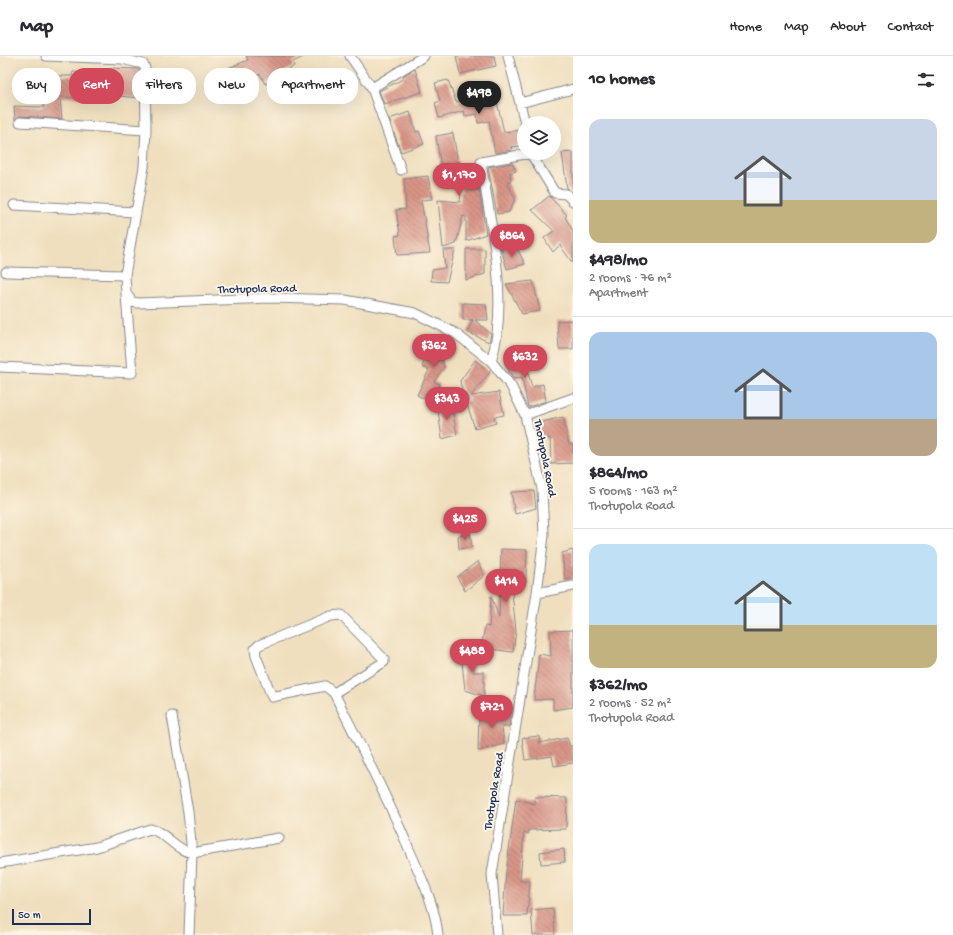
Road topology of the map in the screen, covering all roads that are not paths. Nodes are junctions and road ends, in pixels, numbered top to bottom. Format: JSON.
{"nodes":[{"id":1,"x":46,"y":56,"type":"edge"},
{"id":2,"x":350,"y":56,"type":"edge"},
{"id":3,"x":424,"y":56,"type":"edge"},
{"id":4,"x":508,"y":56,"type":"edge"},
{"id":5,"x":372,"y":88,"type":"junction"},
{"id":6,"x":573,"y":89,"type":"edge"},
{"id":7,"x":520,"y":103,"type":"junction"},
{"id":8,"x":523,"y":116,"type":"edge"},
{"id":9,"x":20,"y":122,"type":"dead end"},
{"id":10,"x":146,"y":130,"type":"junction"},
{"id":11,"x":517,"y":156,"type":"edge"},
{"id":12,"x":535,"y":160,"type":"edge"},
{"id":13,"x":401,"y":170,"type":"dead end"},
{"id":14,"x":573,"y":201,"type":"edge"},
{"id":15,"x":14,"y":205,"type":"dead end"},
{"id":16,"x":136,"y":212,"type":"junction"},
{"id":17,"x":6,"y":272,"type":"dead end"},
{"id":18,"x":125,"y":275,"type":"junction"},
{"id":19,"x":126,"y":293,"type":"junction"},
{"id":20,"x":491,"y":361,"type":"junction"},
{"id":21,"x":0,"y":367,"type":"edge"},
{"id":22,"x":573,"y":398,"type":"edge"},
{"id":23,"x":526,"y":416,"type":"junction"},
{"id":24,"x":573,"y":586,"type":"edge"},
{"id":25,"x":537,"y":593,"type":"junction"},
{"id":26,"x":334,"y":693,"type":"junction"},
{"id":27,"x":172,"y":716,"type":"dead end"},
{"id":28,"x":279,"y":838,"type":"dead end"},
{"id":29,"x":192,"y":853,"type":"junction"},
{"id":30,"x":0,"y":863,"type":"edge"},
{"id":31,"x":189,"y":935,"type":"edge"},
{"id":32,"x":438,"y":935,"type":"edge"},
{"id":33,"x":497,"y":935,"type":"edge"}],
"edges":[{"from":1,"to":10,"type":"street"},
{"from":2,"to":5,"type":"street"},
{"from":3,"to":5,"type":"street"},
{"from":4,"to":7,"type":"street"},
{"from":5,"to":13,"type":"street"},
{"from":6,"to":7,"type":"street"},
{"from":7,"to":8,"type":"street"},
{"from":9,"to":10,"type":"street"},
{"from":10,"to":16,"type":"street"},
{"from":11,"to":20,"type":"street"},
{"from":12,"to":14,"type":"street"},
{"from":15,"to":16,"type":"street"},
{"from":16,"to":18,"type":"street"},
{"from":17,"to":18,"type":"street"},
{"from":18,"to":19,"type":"street"},
{"from":19,"to":20,"type":"street","name":"Thotupola Road"},
{"from":19,"to":21,"type":"street"},
{"from":20,"to":23,"type":"street","name":"Thotupola Road"},
{"from":22,"to":23,"type":"street"},
{"from":23,"to":25,"type":"street","name":"Thotupola Road"},
{"from":24,"to":25,"type":"street"},
{"from":25,"to":33,"type":"street","name":"Thotupola Road"},
{"from":26,"to":26,"type":"street"},
{"from":26,"to":32,"type":"street"},
{"from":27,"to":29,"type":"street"},
{"from":28,"to":29,"type":"street"},
{"from":29,"to":30,"type":"street"},
{"from":29,"to":31,"type":"street"}]}
